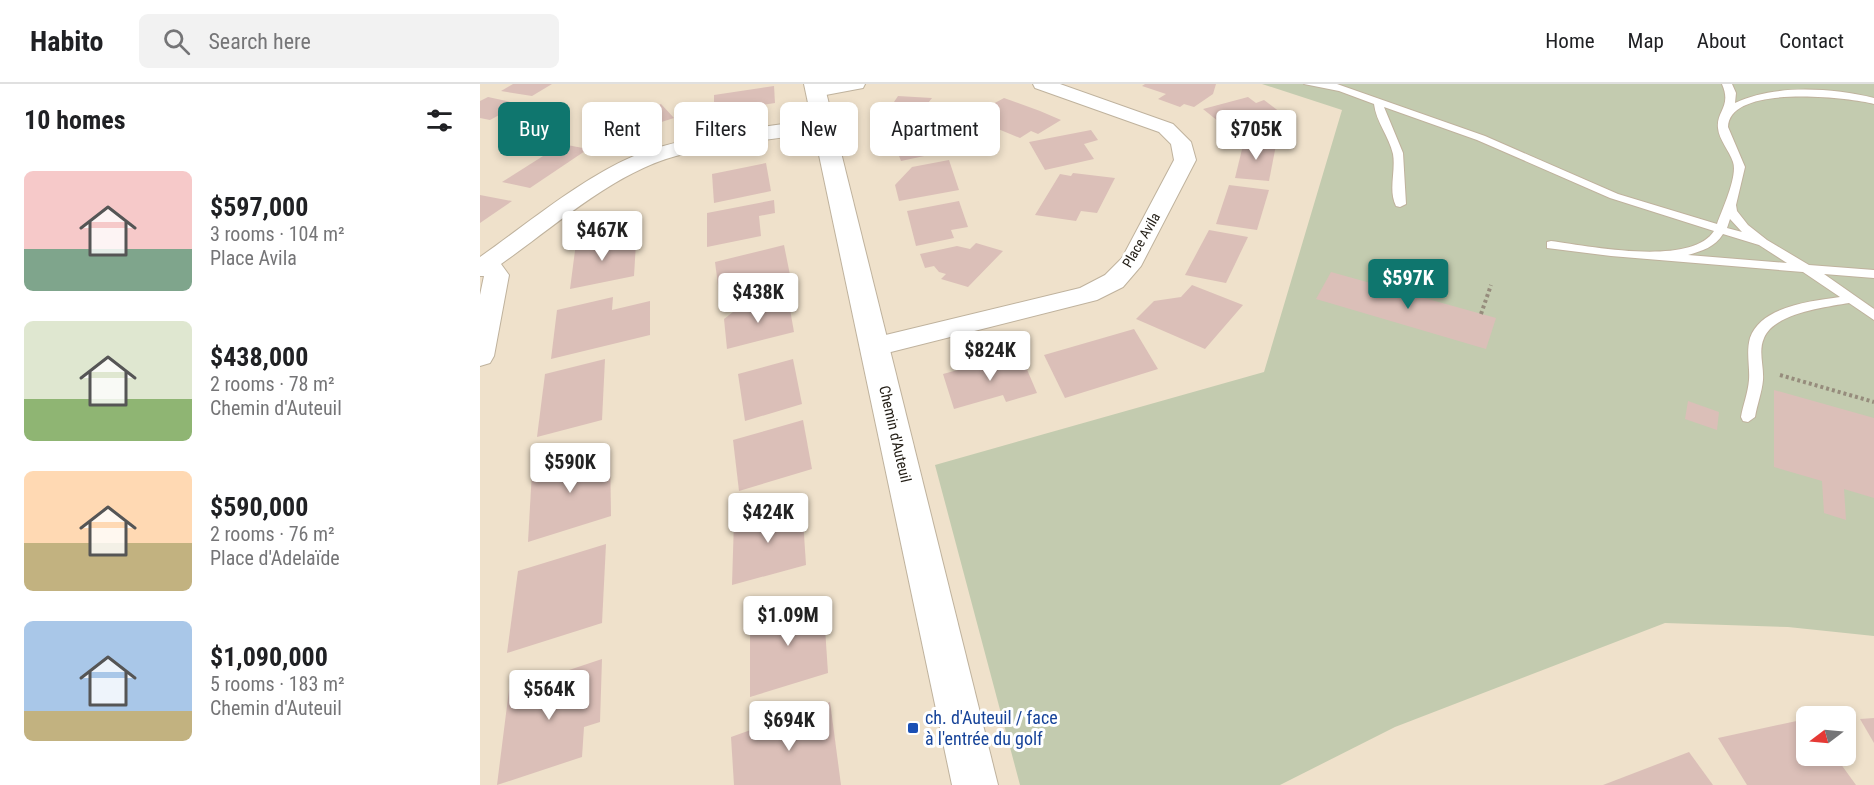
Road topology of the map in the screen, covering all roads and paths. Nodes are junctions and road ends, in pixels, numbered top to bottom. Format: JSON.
{"nodes":[{"id":1,"x":856,"y":84,"type":"edge"},
{"id":2,"x":1042,"y":84,"type":"edge"},
{"id":3,"x":1309,"y":84,"type":"edge"},
{"id":4,"x":1328,"y":84,"type":"edge"},
{"id":5,"x":1727,"y":84,"type":"edge"},
{"id":6,"x":1770,"y":84,"type":"edge"},
{"id":7,"x":815,"y":87,"type":"edge"},
{"id":8,"x":1796,"y":88,"type":"junction"},
{"id":9,"x":1348,"y":92,"type":"junction"},
{"id":10,"x":1874,"y":101,"type":"edge"},
{"id":11,"x":818,"y":102,"type":"edge"},
{"id":12,"x":1379,"y":104,"type":"junction"},
{"id":13,"x":1729,"y":108,"type":"junction"},
{"id":14,"x":780,"y":131,"type":"edge"},
{"id":15,"x":830,"y":156,"type":"edge"},
{"id":16,"x":1730,"y":202,"type":"junction"},
{"id":17,"x":1400,"y":204,"type":"dead end"},
{"id":18,"x":1720,"y":229,"type":"junction"},
{"id":19,"x":1551,"y":245,"type":"dead end"},
{"id":20,"x":1770,"y":246,"type":"junction"},
{"id":21,"x":1644,"y":255,"type":"junction"},
{"id":22,"x":482,"y":267,"type":"edge"},
{"id":23,"x":1808,"y":270,"type":"junction"},
{"id":24,"x":1874,"y":274,"type":"edge"},
{"id":25,"x":1491,"y":285,"type":"dead end"},
{"id":26,"x":1851,"y":299,"type":"junction"},
{"id":27,"x":1481,"y":314,"type":"dead end"},
{"id":28,"x":1874,"y":316,"type":"edge"},
{"id":29,"x":875,"y":346,"type":"junction"},
{"id":30,"x":480,"y":356,"type":"edge"},
{"id":31,"x":1757,"y":368,"type":"junction"},
{"id":32,"x":1874,"y":402,"type":"edge"},
{"id":33,"x":1748,"y":417,"type":"dead end"},
{"id":34,"x":975,"y":785,"type":"edge"}],
"edges":[{"from":1,"to":7,"type":"street"},
{"from":2,"to":29,"type":"street","name":"Place Avila"},
{"from":3,"to":9,"type":"lane"},
{"from":4,"to":9,"type":"lane"},
{"from":5,"to":13,"type":"lane"},
{"from":6,"to":8,"type":"lane"},
{"from":7,"to":11,"type":"street","name":"Chemin d'Auteuil"},
{"from":8,"to":10,"type":"lane"},
{"from":8,"to":13,"type":"lane"},
{"from":9,"to":12,"type":"lane"},
{"from":12,"to":17,"type":"lane"},
{"from":12,"to":18,"type":"lane"},
{"from":13,"to":16,"type":"lane"},
{"from":14,"to":22,"type":"street"},
{"from":15,"to":29,"type":"street","name":"Chemin d'Auteuil"},
{"from":16,"to":18,"type":"lane"},
{"from":16,"to":20,"type":"lane"},
{"from":18,"to":20,"type":"lane"},
{"from":18,"to":21,"type":"lane"},
{"from":19,"to":21,"type":"lane"},
{"from":20,"to":23,"type":"lane"},
{"from":21,"to":23,"type":"lane"},
{"from":22,"to":30,"type":"street"},
{"from":23,"to":24,"type":"lane"},
{"from":23,"to":26,"type":"lane"},
{"from":25,"to":27,"type":"path"},
{"from":26,"to":28,"type":"lane"},
{"from":26,"to":31,"type":"lane"},
{"from":29,"to":34,"type":"street","name":"Chemin d'Auteuil"},
{"from":31,"to":32,"type":"path"},
{"from":31,"to":33,"type":"lane"}]}
